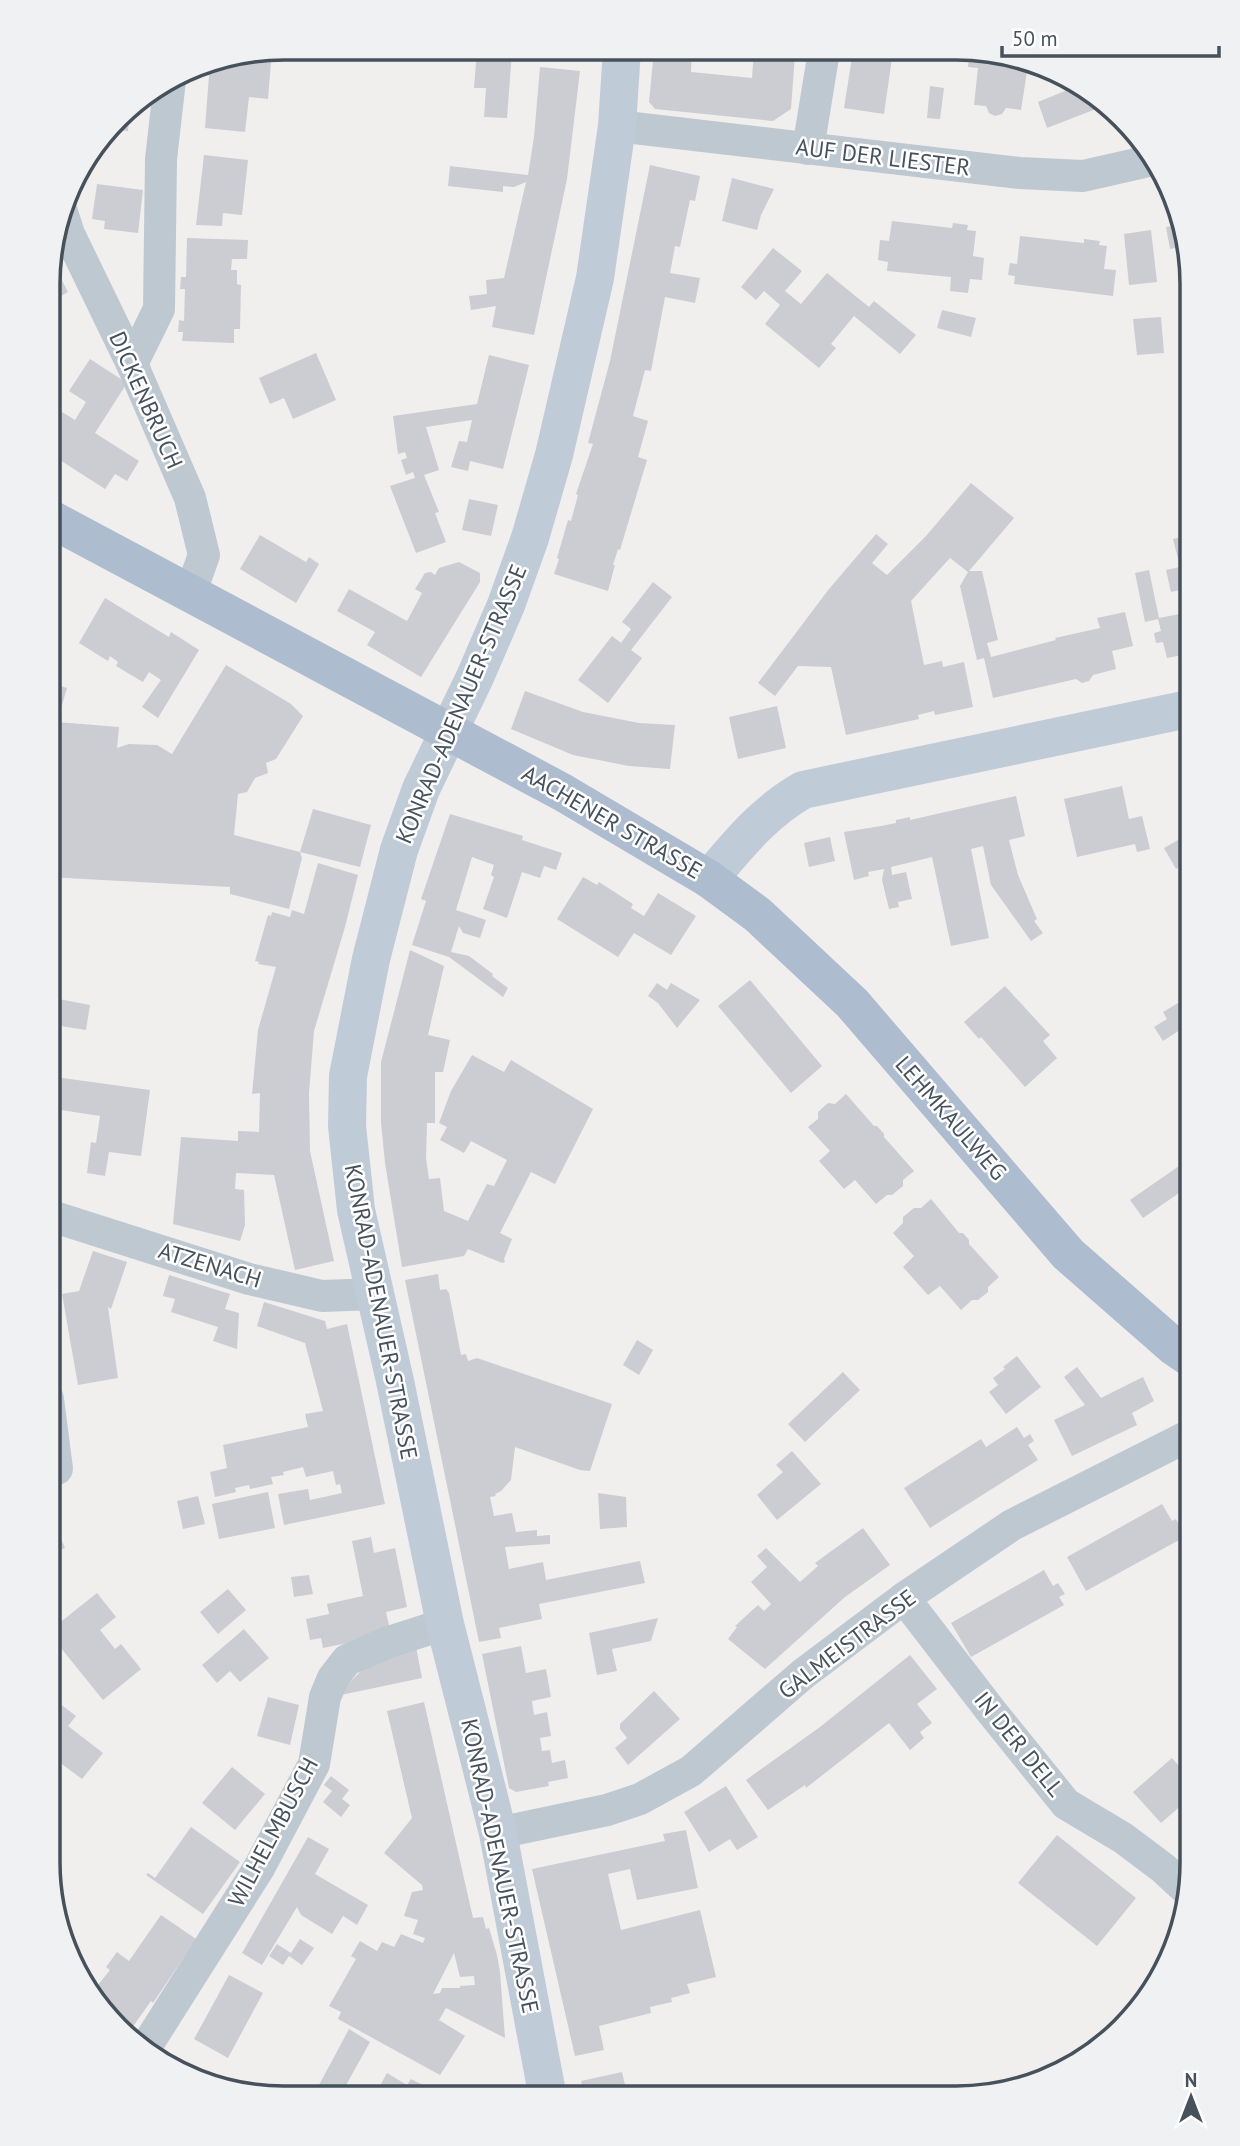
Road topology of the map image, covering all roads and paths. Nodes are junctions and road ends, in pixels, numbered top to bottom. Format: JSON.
{"nodes":[{"id":1,"x":621,"y":60,"type":"edge"},
{"id":2,"x":823,"y":60,"type":"edge"},
{"id":3,"x":169,"y":92,"type":"edge"},
{"id":4,"x":617,"y":127,"type":"junction"},
{"id":5,"x":808,"y":149,"type":"junction"},
{"id":6,"x":1145,"y":162,"type":"edge"},
{"id":7,"x":67,"y":227,"type":"edge"},
{"id":8,"x":132,"y":364,"type":"junction"},
{"id":9,"x":60,"y":524,"type":"edge"},
{"id":10,"x":190,"y":594,"type":"junction"},
{"id":11,"x":1180,"y":711,"type":"edge"},
{"id":12,"x":449,"y":732,"type":"junction"},
{"id":13,"x":709,"y":879,"type":"junction"},
{"id":14,"x":60,"y":1219,"type":"edge"},
{"id":15,"x":375,"y":1294,"type":"junction"},
{"id":16,"x":1180,"y":1351,"type":"edge"},
{"id":17,"x":1180,"y":1440,"type":"edge"},
{"id":18,"x":904,"y":1598,"type":"junction"},
{"id":19,"x":445,"y":1624,"type":"junction"},
{"id":20,"x":498,"y":1833,"type":"junction"},
{"id":21,"x":1179,"y":1883,"type":"edge"},
{"id":22,"x":149,"y":2042,"type":"edge"},
{"id":23,"x":546,"y":2086,"type":"edge"}],
"edges":[{"from":1,"to":4,"type":"street","name":"KONRAD-ADENAUER-STRASSE"},
{"from":2,"to":5,"type":"street"},
{"from":3,"to":8,"type":"street"},
{"from":4,"to":5,"type":"street","name":"AUF DER LIESTER"},
{"from":4,"to":12,"type":"street","name":"KONRAD-ADENAUER-STRASSE"},
{"from":5,"to":6,"type":"street","name":"AUF DER LIESTER"},
{"from":7,"to":8,"type":"street","name":"DICKENBRUCH"},
{"from":8,"to":10,"type":"street","name":"DICKENBRUCH"},
{"from":9,"to":10,"type":"main road","name":"AACHENER STRASSE"},
{"from":10,"to":12,"type":"main road","name":"AACHENER STRASSE"},
{"from":11,"to":13,"type":"street","name":"AACHENER STRASSE"},
{"from":12,"to":13,"type":"main road","name":"AACHENER STRASSE"},
{"from":12,"to":15,"type":"street","name":"KONRAD-ADENAUER-STRASSE"},
{"from":13,"to":16,"type":"main road","name":"LEHMKAULWEG"},
{"from":14,"to":15,"type":"street","name":"ATZENACH"},
{"from":15,"to":19,"type":"street","name":"KONRAD-ADENAUER-STRASSE"},
{"from":17,"to":18,"type":"street","name":"GALMEISTRASSE"},
{"from":18,"to":20,"type":"street","name":"GALMEISTRASSE"},
{"from":18,"to":21,"type":"street","name":"IN DER DELL"},
{"from":19,"to":20,"type":"street","name":"KONRAD-ADENAUER-STRASSE"},
{"from":19,"to":22,"type":"street","name":"WILHELMBUSCH"},
{"from":20,"to":23,"type":"street","name":"KONRAD-ADENAUER-STRASSE"}]}
